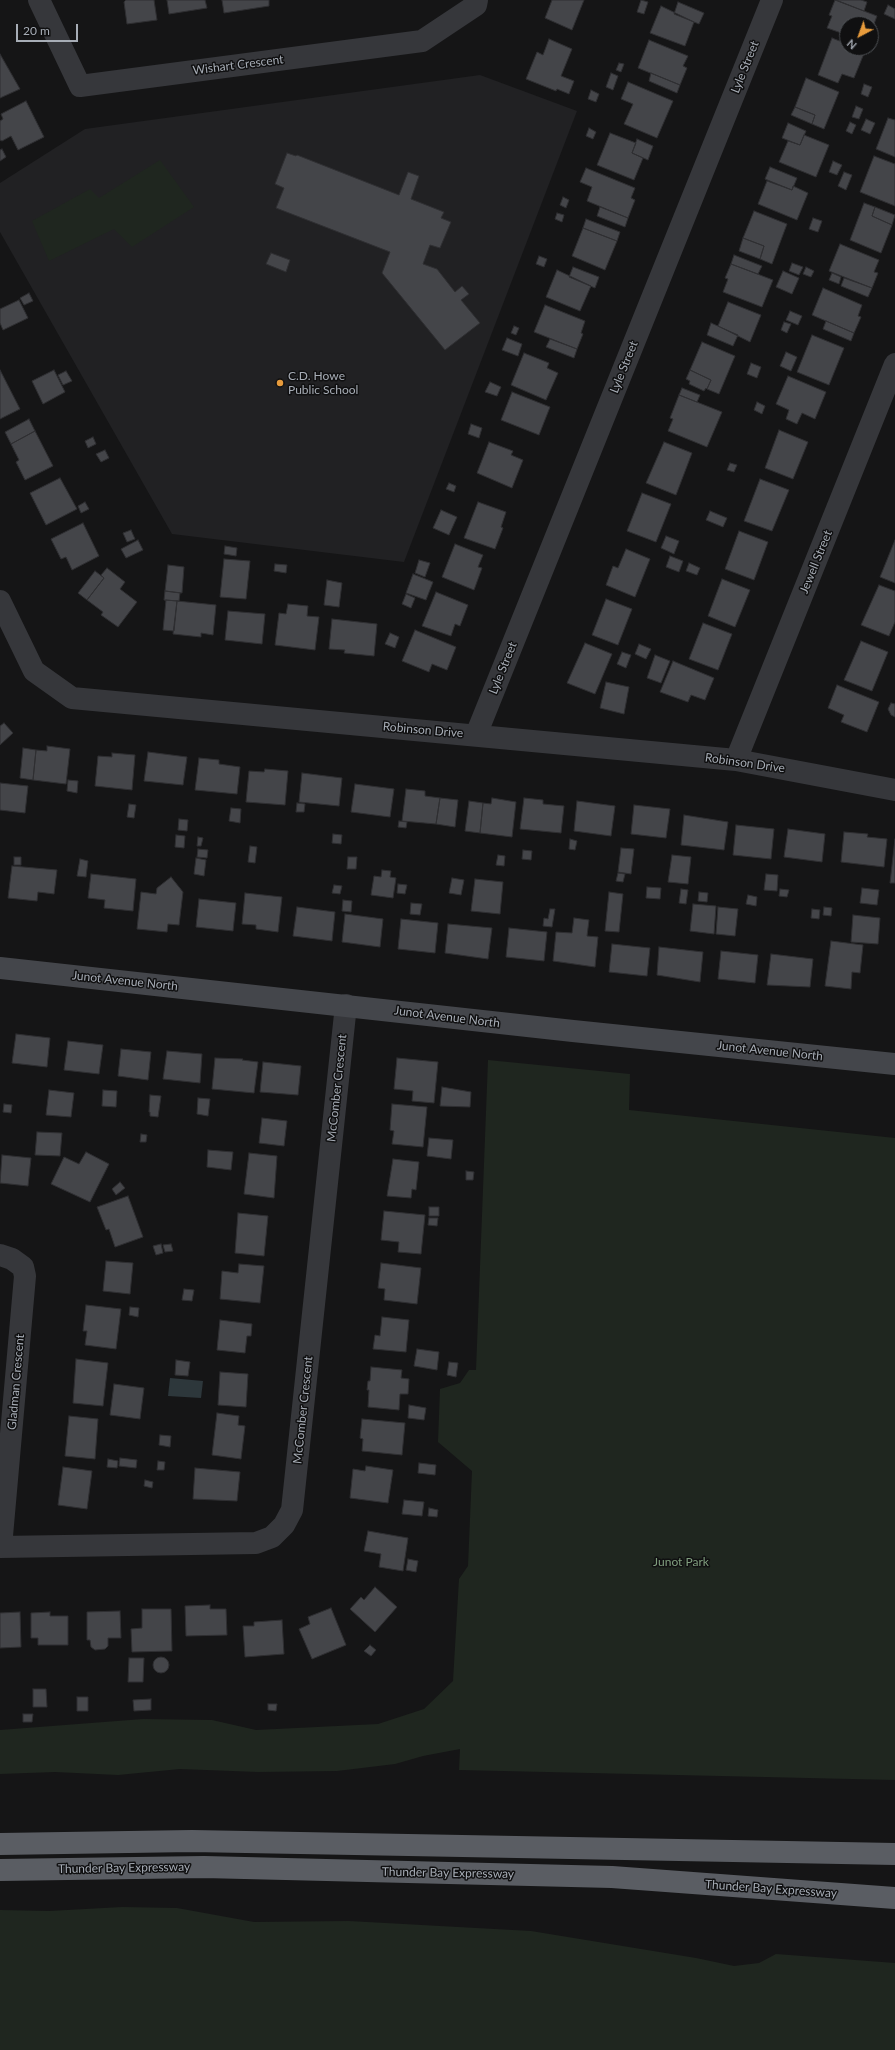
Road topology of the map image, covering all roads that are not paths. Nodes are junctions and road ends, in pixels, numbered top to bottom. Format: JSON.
{"nodes":[{"id":1,"x":39,"y":0,"type":"edge"},
{"id":2,"x":477,"y":0,"type":"edge"},
{"id":3,"x":772,"y":0,"type":"edge"},
{"id":4,"x":895,"y":364,"type":"edge"},
{"id":5,"x":0,"y":601,"type":"edge"},
{"id":6,"x":476,"y":735,"type":"junction"},
{"id":7,"x":736,"y":760,"type":"junction"},
{"id":8,"x":895,"y":790,"type":"edge"},
{"id":9,"x":0,"y":968,"type":"edge"},
{"id":10,"x":346,"y":1005,"type":"junction"},
{"id":11,"x":895,"y":1064,"type":"edge"},
{"id":12,"x":0,"y":1255,"type":"edge"},
{"id":13,"x":1,"y":1547,"type":"edge"},
{"id":14,"x":0,"y":1844,"type":"edge"},
{"id":15,"x":895,"y":1854,"type":"edge"},
{"id":16,"x":0,"y":1870,"type":"edge"},
{"id":17,"x":895,"y":1898,"type":"edge"}],
"edges":[{"from":1,"to":2,"type":"street","name":"Wishart Crescent"},
{"from":3,"to":6,"type":"street","name":"Lyle Street"},
{"from":4,"to":7,"type":"street","name":"Jewell Street"},
{"from":5,"to":6,"type":"street","name":"Robinson Drive"},
{"from":6,"to":7,"type":"street","name":"Robinson Drive"},
{"from":7,"to":8,"type":"street","name":"Robinson Drive"},
{"from":9,"to":10,"type":"main road","name":"Junot Avenue North"},
{"from":10,"to":11,"type":"main road","name":"Junot Avenue North"},
{"from":10,"to":13,"type":"street","name":"McComber Crescent"},
{"from":12,"to":13,"type":"street","name":"Gladman Crescent"},
{"from":14,"to":15,"type":"highway"},
{"from":16,"to":17,"type":"highway","name":"Thunder Bay Expressway"}]}
